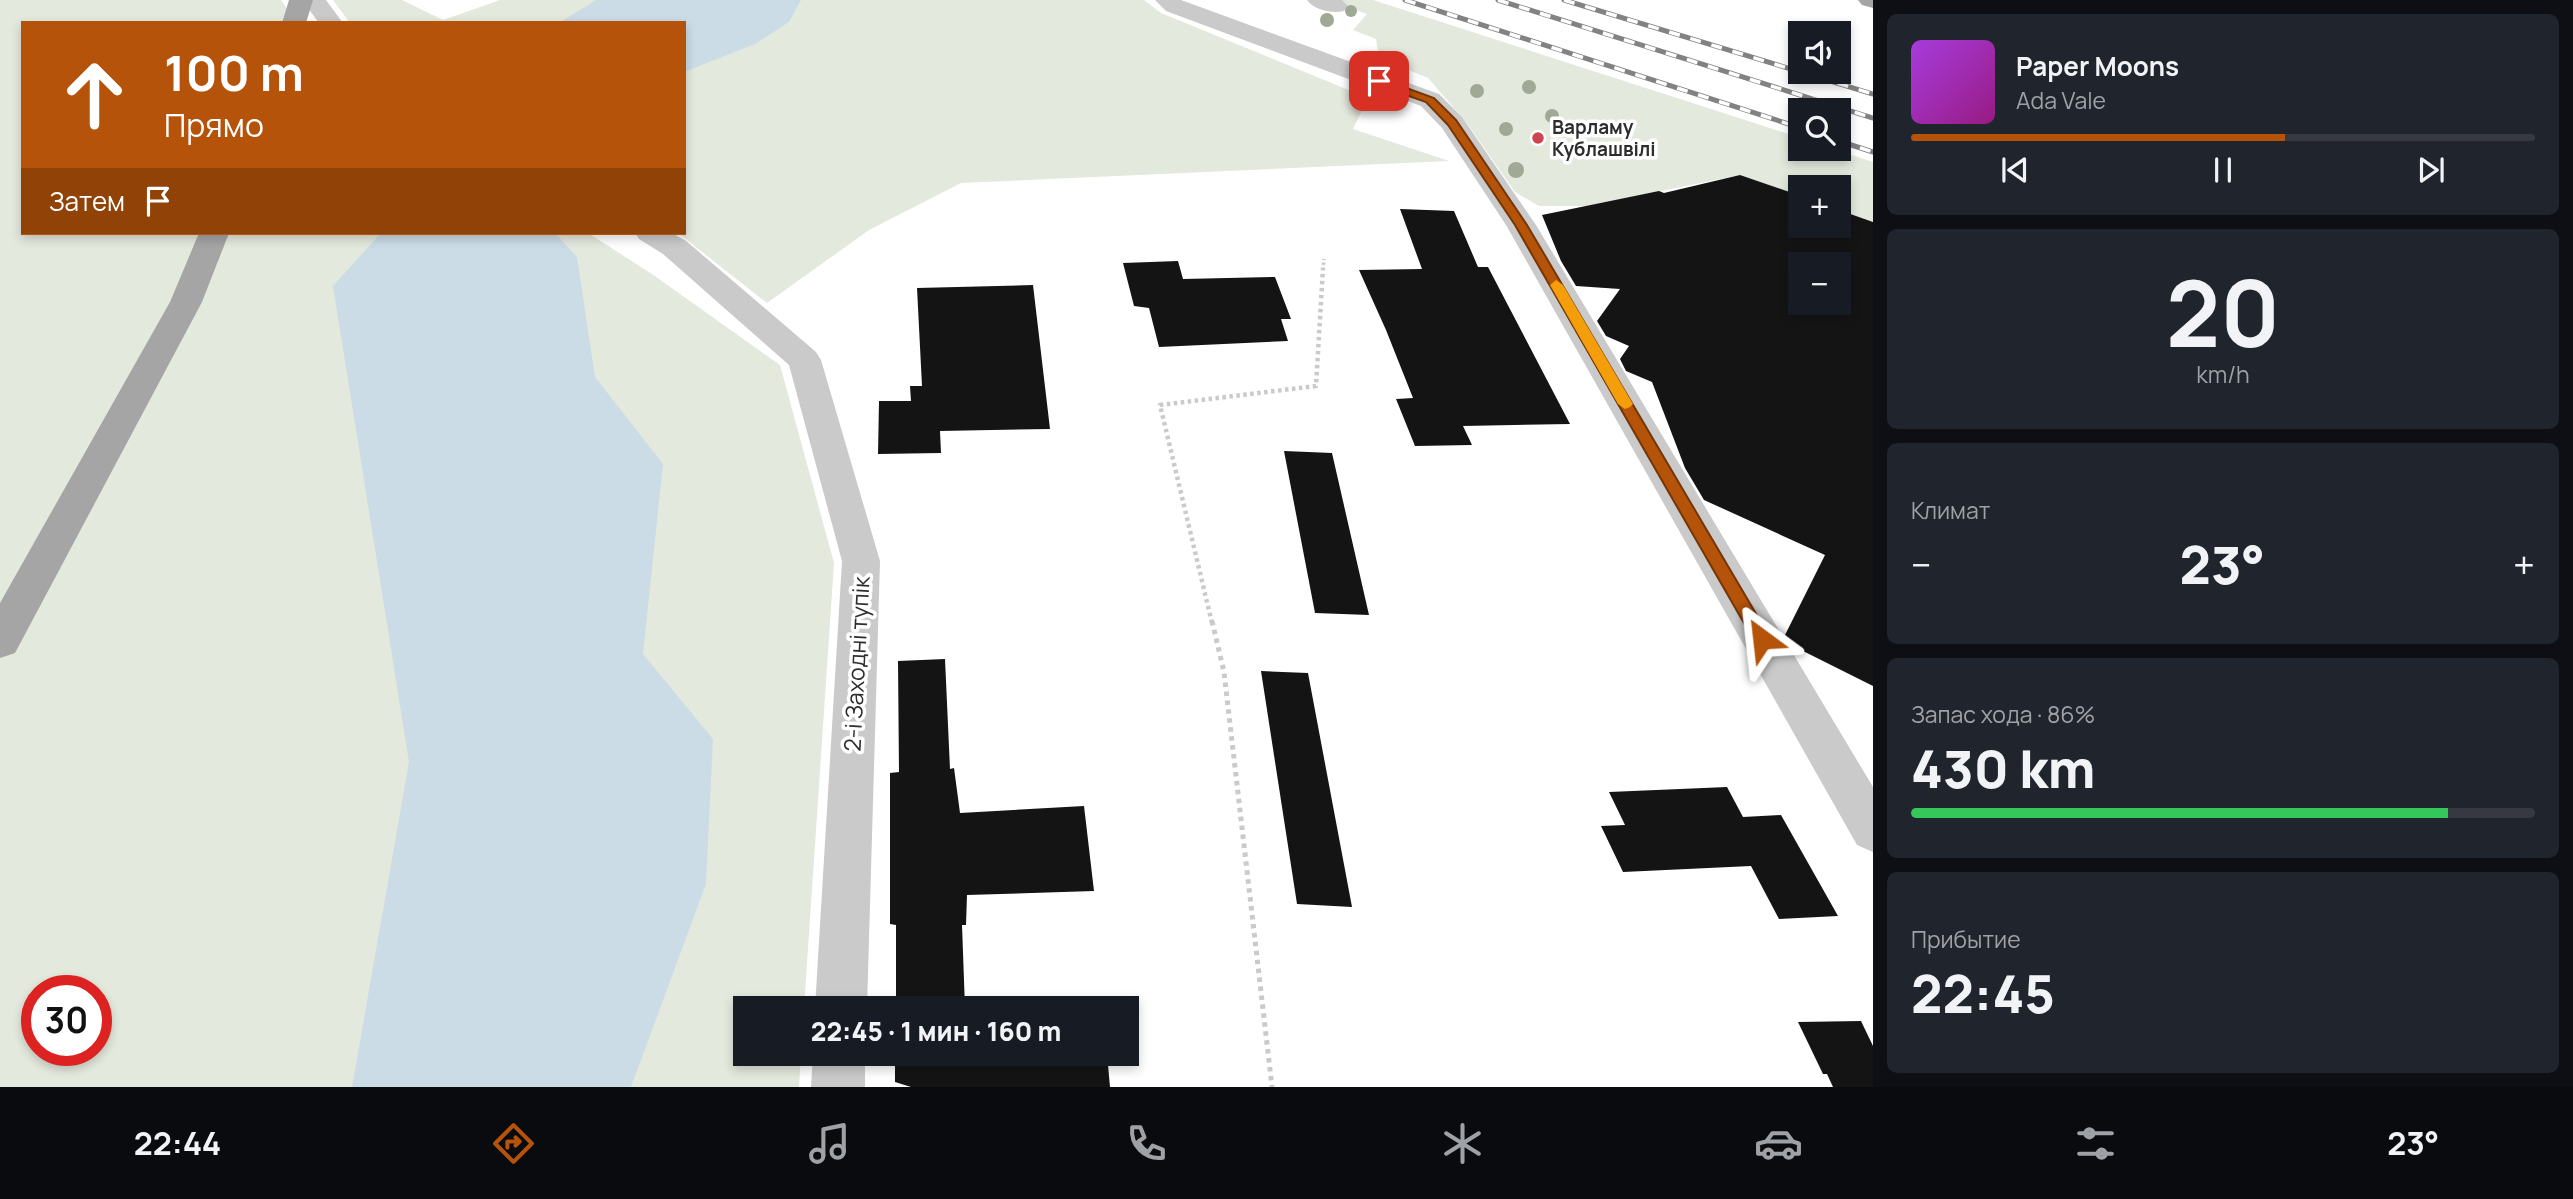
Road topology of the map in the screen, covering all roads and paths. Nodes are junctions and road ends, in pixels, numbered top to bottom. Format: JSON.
{"nodes":[{"id":1,"x":300,"y":0,"type":"edge"},
{"id":2,"x":314,"y":0,"type":"edge"},
{"id":3,"x":1167,"y":0,"type":"edge"},
{"id":4,"x":295,"y":21,"type":"edge"},
{"id":5,"x":330,"y":21,"type":"edge"},
{"id":6,"x":213,"y":235,"type":"edge"},
{"id":7,"x":653,"y":235,"type":"edge"},
{"id":8,"x":1324,"y":259,"type":"dead end"},
{"id":9,"x":0,"y":641,"type":"edge"},
{"id":10,"x":1873,"y":830,"type":"edge"},
{"id":11,"x":842,"y":996,"type":"edge"},
{"id":12,"x":839,"y":1066,"type":"edge"},
{"id":13,"x":838,"y":1087,"type":"edge"},
{"id":14,"x":1272,"y":1087,"type":"edge"}],
"edges":[{"from":1,"to":4,"type":"main road"},
{"from":2,"to":5,"type":"street"},
{"from":3,"to":10,"type":"street"},
{"from":6,"to":9,"type":"main road"},
{"from":7,"to":11,"type":"street","name":"2-і Заходні тупік"},
{"from":8,"to":14,"type":"path"},
{"from":12,"to":13,"type":"street"}]}
